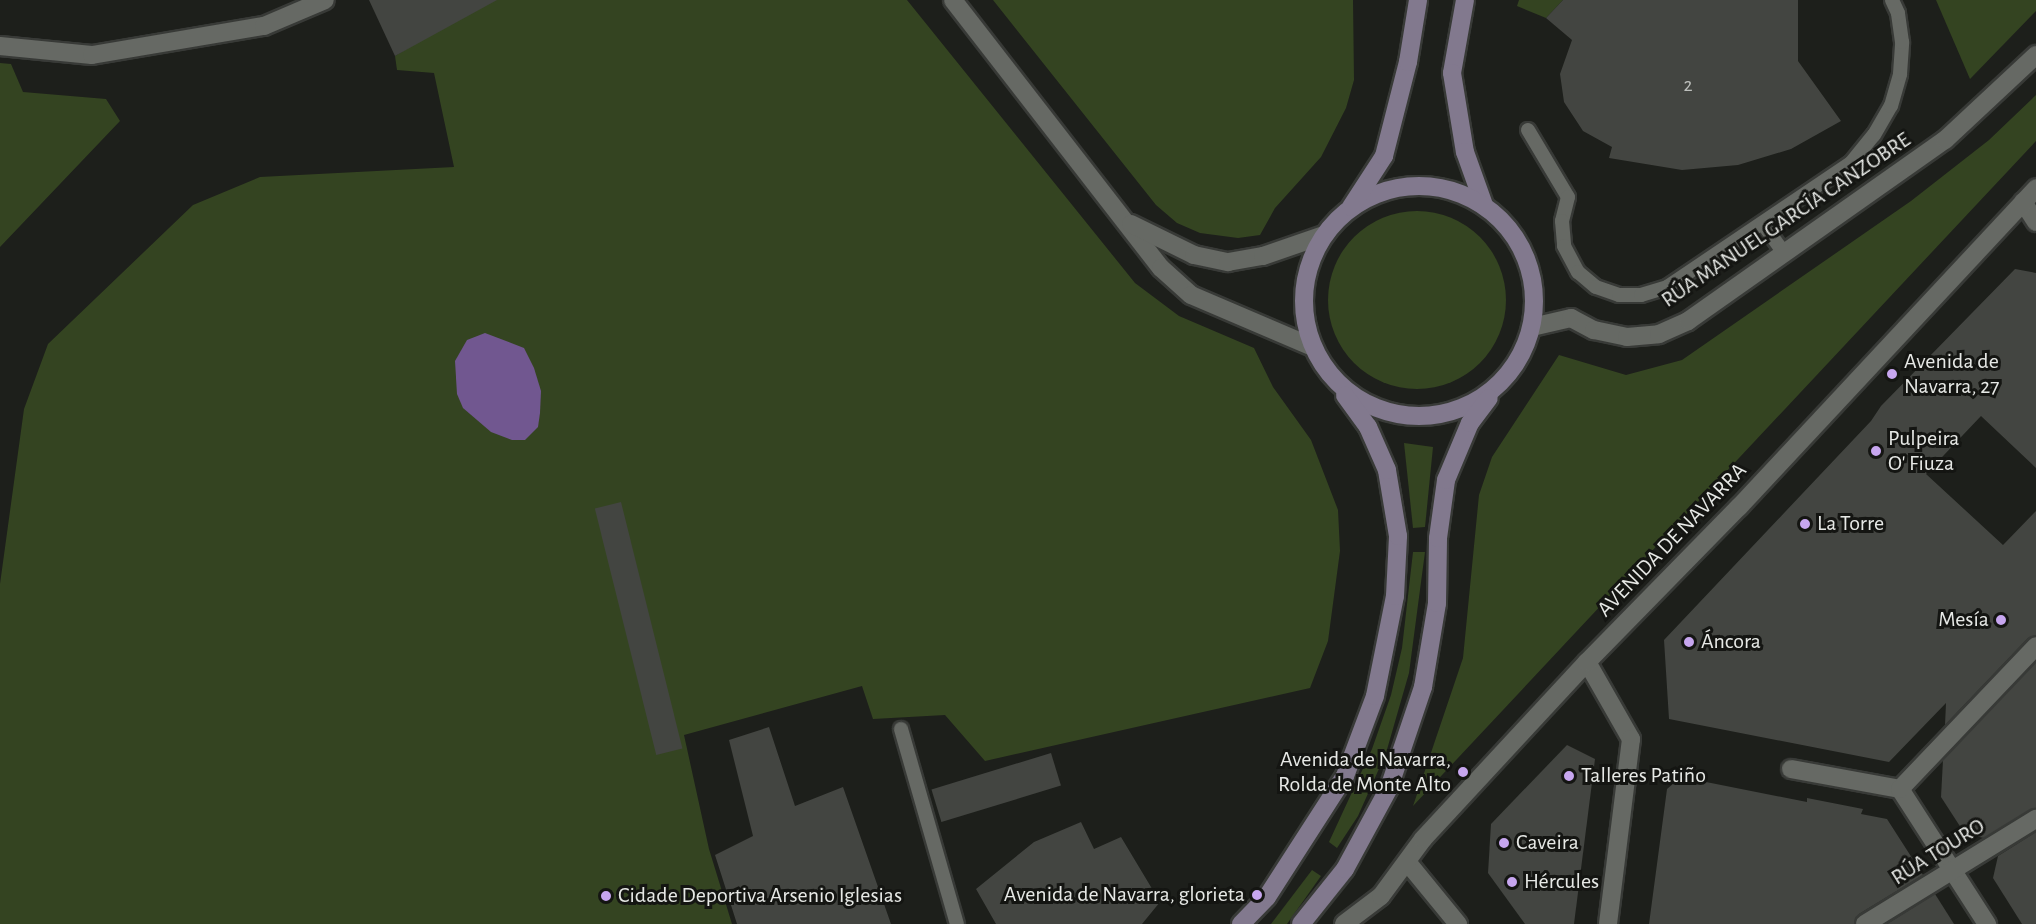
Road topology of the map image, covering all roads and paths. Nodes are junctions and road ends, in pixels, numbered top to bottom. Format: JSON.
{"nodes":[{"id":1,"x":325,"y":0,"type":"edge"},
{"id":2,"x":953,"y":0,"type":"edge"},
{"id":3,"x":1418,"y":0,"type":"edge"},
{"id":4,"x":1465,"y":0,"type":"edge"},
{"id":5,"x":1892,"y":0,"type":"edge"},
{"id":6,"x":0,"y":46,"type":"edge"},
{"id":7,"x":2036,"y":55,"type":"edge"},
{"id":8,"x":1528,"y":130,"type":"dead end"},
{"id":9,"x":2036,"y":188,"type":"edge"},
{"id":10,"x":2023,"y":202,"type":"junction"},
{"id":11,"x":1484,"y":205,"type":"junction"},
{"id":12,"x":1351,"y":207,"type":"junction"},
{"id":13,"x":2036,"y":222,"type":"edge"},
{"id":14,"x":1128,"y":223,"type":"junction"},
{"id":15,"x":1763,"y":224,"type":"junction"},
{"id":16,"x":1323,"y":235,"type":"junction"},
{"id":17,"x":1784,"y":253,"type":"junction"},
{"id":18,"x":1532,"y":327,"type":"junction"},
{"id":19,"x":1313,"y":347,"type":"junction"},
{"id":20,"x":1335,"y":381,"type":"junction"},
{"id":21,"x":1498,"y":386,"type":"junction"},
{"id":22,"x":2036,"y":646,"type":"edge"},
{"id":23,"x":1587,"y":662,"type":"junction"},
{"id":24,"x":900,"y":729,"type":"dead end"},
{"id":25,"x":1791,"y":769,"type":"dead end"},
{"id":26,"x":1900,"y":789,"type":"junction"},
{"id":27,"x":2036,"y":819,"type":"edge"},
{"id":28,"x":1408,"y":863,"type":"junction"},
{"id":29,"x":1954,"y":872,"type":"junction"},
{"id":30,"x":957,"y":924,"type":"edge"},
{"id":31,"x":1241,"y":924,"type":"edge"},
{"id":32,"x":1301,"y":924,"type":"edge"},
{"id":33,"x":1344,"y":924,"type":"edge"},
{"id":34,"x":1458,"y":924,"type":"edge"},
{"id":35,"x":1608,"y":924,"type":"edge"},
{"id":36,"x":1865,"y":924,"type":"edge"},
{"id":37,"x":1987,"y":924,"type":"edge"}],
"edges":[{"from":1,"to":6,"type":"street"},
{"from":2,"to":14,"type":"street"},
{"from":3,"to":12,"type":"main road"},
{"from":4,"to":11,"type":"main road"},
{"from":5,"to":15,"type":"lane"},
{"from":7,"to":17,"type":"street","name":"RÚA MANUEL GARCÍA CANZOBRE"},
{"from":8,"to":15,"type":"lane"},
{"from":9,"to":10,"type":"street","name":"AVENIDA DE NAVARRA"},
{"from":10,"to":13,"type":"street"},
{"from":10,"to":23,"type":"street","name":"AVENIDA DE NAVARRA"},
{"from":11,"to":12,"type":"main road"},
{"from":11,"to":18,"type":"main road"},
{"from":12,"to":16,"type":"main road"},
{"from":14,"to":16,"type":"street"},
{"from":14,"to":19,"type":"street"},
{"from":15,"to":17,"type":"lane"},
{"from":16,"to":19,"type":"main road"},
{"from":17,"to":18,"type":"street","name":"RÚA MANUEL GARCÍA CANZOBRE"},
{"from":18,"to":21,"type":"main road"},
{"from":19,"to":20,"type":"main road"},
{"from":20,"to":21,"type":"main road"},
{"from":20,"to":31,"type":"main road"},
{"from":21,"to":32,"type":"main road"},
{"from":22,"to":26,"type":"street"},
{"from":23,"to":28,"type":"street","name":"AVENIDA DE NAVARRA"},
{"from":23,"to":35,"type":"street"},
{"from":24,"to":30,"type":"lane"},
{"from":25,"to":26,"type":"street"},
{"from":26,"to":29,"type":"street"},
{"from":27,"to":29,"type":"street","name":"RÚA TOURO"},
{"from":28,"to":33,"type":"street","name":"AVENIDA DE NAVARRA"},
{"from":28,"to":34,"type":"street"},
{"from":29,"to":36,"type":"street","name":"RÚA TOURO"},
{"from":29,"to":37,"type":"street"}]}
